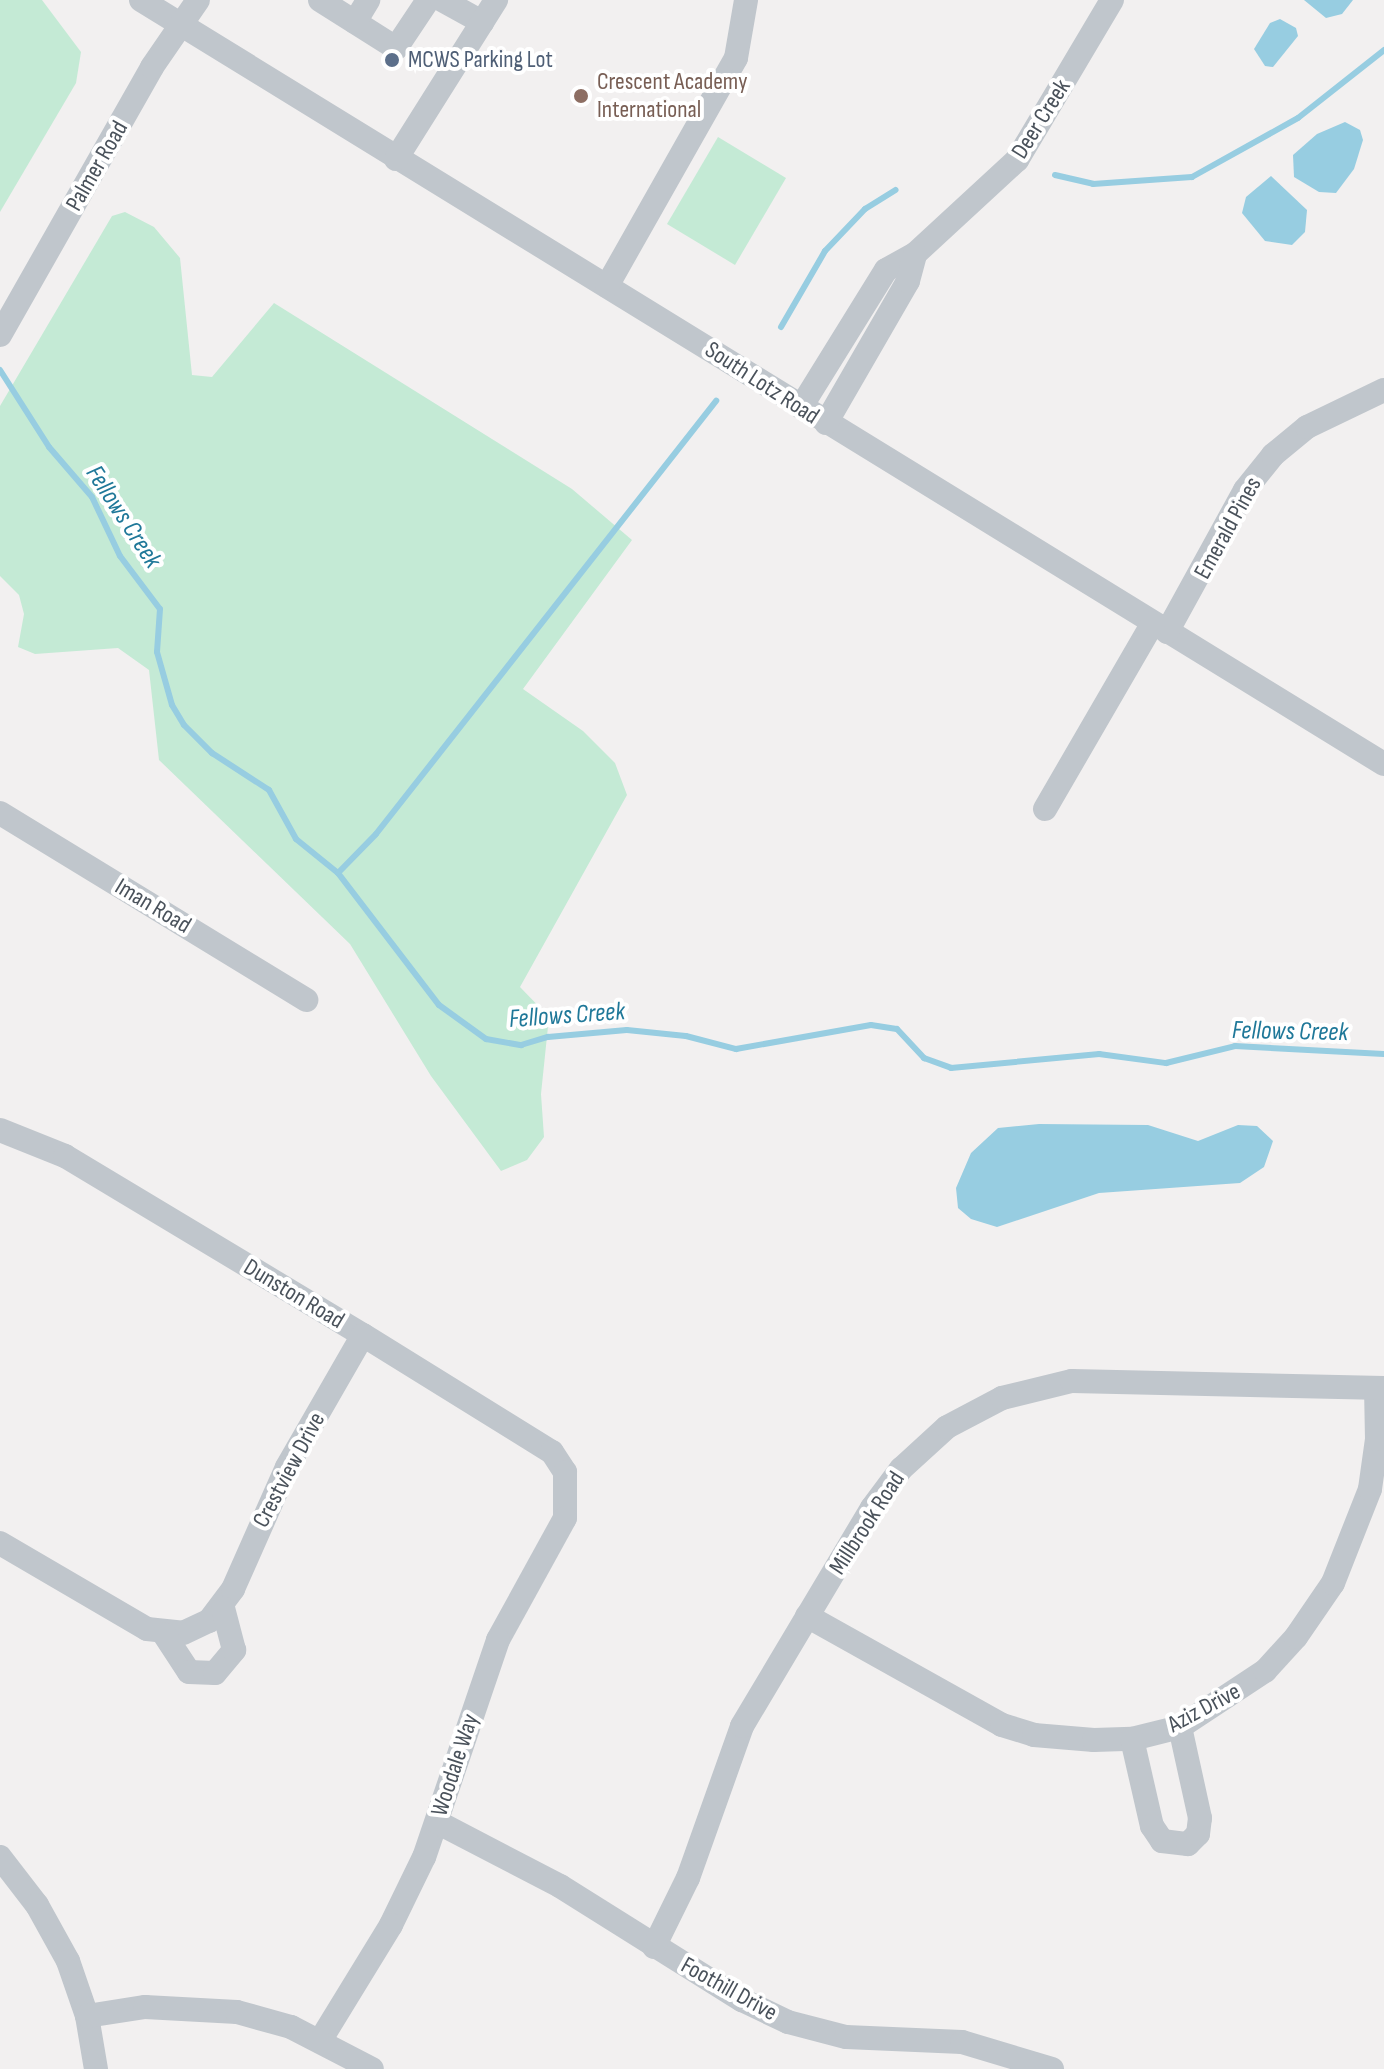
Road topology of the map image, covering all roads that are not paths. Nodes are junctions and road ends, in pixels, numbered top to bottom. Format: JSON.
{"nodes":[{"id":1,"x":141,"y":0,"type":"edge"},
{"id":2,"x":198,"y":0,"type":"edge"},
{"id":3,"x":320,"y":0,"type":"edge"},
{"id":4,"x":368,"y":0,"type":"edge"},
{"id":5,"x":428,"y":0,"type":"edge"},
{"id":6,"x":442,"y":0,"type":"edge"},
{"id":7,"x":496,"y":0,"type":"edge"},
{"id":8,"x":746,"y":0,"type":"edge"},
{"id":9,"x":1112,"y":0,"type":"edge"},
{"id":10,"x":355,"y":22,"type":"junction"},
{"id":11,"x":482,"y":22,"type":"junction"},
{"id":12,"x":180,"y":27,"type":"junction"},
{"id":13,"x":396,"y":159,"type":"junction"},
{"id":14,"x":915,"y":254,"type":"junction"},
{"id":15,"x":607,"y":286,"type":"junction"},
{"id":16,"x":0,"y":335,"type":"edge"},
{"id":17,"x":1384,"y":390,"type":"edge"},
{"id":18,"x":801,"y":407,"type":"junction"},
{"id":19,"x":826,"y":423,"type":"junction"},
{"id":20,"x":1160,"y":627,"type":"junction"},
{"id":21,"x":1384,"y":764,"type":"edge"},
{"id":22,"x":1045,"y":809,"type":"dead end"},
{"id":23,"x":0,"y":813,"type":"edge"},
{"id":24,"x":306,"y":1000,"type":"dead end"},
{"id":25,"x":0,"y":1130,"type":"edge"},
{"id":26,"x":363,"y":1335,"type":"junction"},
{"id":27,"x":1380,"y":1388,"type":"edge"},
{"id":28,"x":568,"y":1482,"type":"joint"},
{"id":29,"x":0,"y":1543,"type":"edge"},
{"id":30,"x":223,"y":1608,"type":"junction"},
{"id":31,"x":807,"y":1616,"type":"junction"},
{"id":32,"x":164,"y":1634,"type":"junction"},
{"id":33,"x":1180,"y":1727,"type":"junction"},
{"id":34,"x":1132,"y":1739,"type":"junction"},
{"id":35,"x":437,"y":1822,"type":"junction"},
{"id":36,"x":0,"y":1857,"type":"edge"},
{"id":37,"x":654,"y":1947,"type":"junction"},
{"id":38,"x":87,"y":2016,"type":"junction"},
{"id":39,"x":320,"y":2041,"type":"junction"},
{"id":40,"x":96,"y":2069,"type":"edge"},
{"id":41,"x":372,"y":2069,"type":"edge"},
{"id":42,"x":1052,"y":2069,"type":"edge"}],
"edges":[{"from":1,"to":12,"type":"street","name":"South Lotz Road"},
{"from":2,"to":12,"type":"street","name":"Palmer Road"},
{"from":3,"to":10,"type":"street"},
{"from":4,"to":10,"type":"street"},
{"from":5,"to":10,"type":"street"},
{"from":6,"to":11,"type":"street"},
{"from":7,"to":11,"type":"street"},
{"from":8,"to":15,"type":"street"},
{"from":9,"to":14,"type":"street","name":"Deer Creek"},
{"from":11,"to":13,"type":"street"},
{"from":12,"to":13,"type":"street","name":"South Lotz Road"},
{"from":12,"to":16,"type":"street","name":"Palmer Road"},
{"from":13,"to":15,"type":"street","name":"South Lotz Road"},
{"from":14,"to":18,"type":"street","name":"Deer Creek"},
{"from":14,"to":19,"type":"street","name":"Deer Creek"},
{"from":15,"to":18,"type":"street","name":"South Lotz Road"},
{"from":17,"to":20,"type":"street","name":"Emerald Pines"},
{"from":18,"to":19,"type":"street","name":"South Lotz Road"},
{"from":19,"to":20,"type":"street","name":"South Lotz Road"},
{"from":20,"to":21,"type":"street","name":"South Lotz Road"},
{"from":20,"to":22,"type":"street","name":"Emerald Pines"},
{"from":23,"to":24,"type":"street","name":"Iman Road"},
{"from":25,"to":26,"type":"street","name":"Dunston Road"},
{"from":26,"to":28,"type":"street","name":"Dunston Road"},
{"from":26,"to":30,"type":"street","name":"Crestview Drive"},
{"from":27,"to":31,"type":"street","name":"Millbrook Road"},
{"from":27,"to":33,"type":"street","name":"Aziz Drive"},
{"from":28,"to":35,"type":"street","name":"Woodale Way"},
{"from":29,"to":32,"type":"street"},
{"from":30,"to":32,"type":"street"},
{"from":30,"to":32,"type":"street"},
{"from":31,"to":34,"type":"street","name":"Aziz Drive"},
{"from":31,"to":37,"type":"street","name":"Millbrook Road"},
{"from":33,"to":34,"type":"street","name":"Aziz Drive"},
{"from":33,"to":34,"type":"street"},
{"from":35,"to":37,"type":"street","name":"Foothill Drive"},
{"from":35,"to":39,"type":"street","name":"Woodale Way"},
{"from":36,"to":38,"type":"street"},
{"from":37,"to":42,"type":"street","name":"Foothill Drive"},
{"from":38,"to":39,"type":"street"},
{"from":38,"to":40,"type":"street"},
{"from":39,"to":41,"type":"street"}]}
